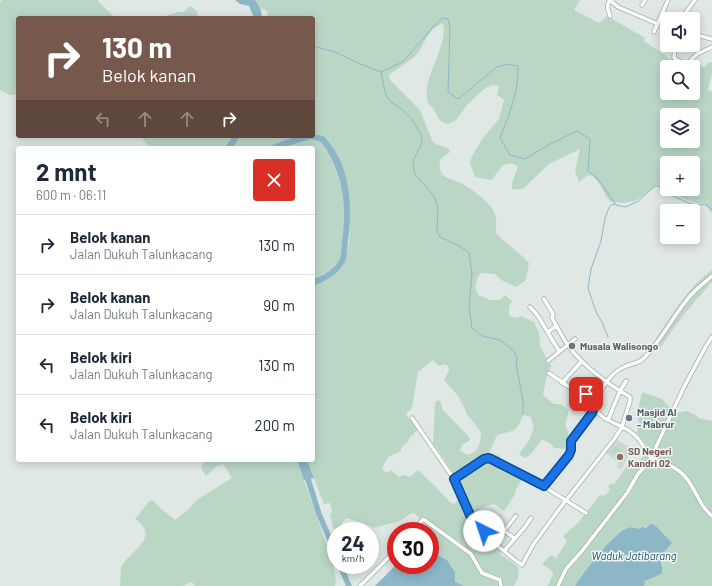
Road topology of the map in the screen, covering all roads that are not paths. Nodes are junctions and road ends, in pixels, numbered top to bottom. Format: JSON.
{"nodes":[{"id":1,"x":610,"y":0,"type":"edge"},
{"id":2,"x":645,"y":0,"type":"edge"},
{"id":3,"x":668,"y":0,"type":"edge"},
{"id":4,"x":695,"y":0,"type":"edge"},
{"id":5,"x":642,"y":5,"type":"dead end"},
{"id":6,"x":686,"y":12,"type":"edge"},
{"id":7,"x":610,"y":16,"type":"dead end"},
{"id":8,"x":659,"y":22,"type":"junction"},
{"id":9,"x":654,"y":32,"type":"dead end"},
{"id":10,"x":700,"y":36,"type":"edge"},
{"id":11,"x":712,"y":39,"type":"edge"},
{"id":12,"x":712,"y":48,"type":"edge"},
{"id":13,"x":692,"y":60,"type":"edge"},
{"id":14,"x":712,"y":276,"type":"edge"},
{"id":15,"x":544,"y":299,"type":"dead end"},
{"id":16,"x":530,"y":307,"type":"dead end"},
{"id":17,"x":556,"y":326,"type":"junction"},
{"id":18,"x":548,"y":332,"type":"junction"},
{"id":19,"x":712,"y":337,"type":"edge"},
{"id":20,"x":575,"y":339,"type":"dead end"},
{"id":21,"x":568,"y":344,"type":"junction"},
{"id":22,"x":559,"y":351,"type":"junction"},
{"id":23,"x":548,"y":361,"type":"dead end"},
{"id":24,"x":582,"y":361,"type":"junction"},
{"id":25,"x":549,"y":373,"type":"dead end"},
{"id":26,"x":626,"y":381,"type":"dead end"},
{"id":27,"x":606,"y":382,"type":"junction"},
{"id":28,"x":562,"y":383,"type":"junction"},
{"id":29,"x":620,"y":392,"type":"junction"},
{"id":30,"x":597,"y":399,"type":"junction"},
{"id":31,"x":574,"y":408,"type":"dead end"},
{"id":32,"x":593,"y":411,"type":"junction"},
{"id":33,"x":412,"y":418,"type":"dead end"},
{"id":34,"x":608,"y":420,"type":"junction"},
{"id":35,"x":622,"y":427,"type":"junction"},
{"id":36,"x":651,"y":458,"type":"junction"},
{"id":37,"x":454,"y":479,"type":"junction"},
{"id":38,"x":544,"y":486,"type":"junction"},
{"id":39,"x":566,"y":500,"type":"junction"},
{"id":40,"x":586,"y":513,"type":"dead end"},
{"id":41,"x":516,"y":516,"type":"dead end"},
{"id":42,"x":712,"y":516,"type":"edge"},
{"id":43,"x":531,"y":518,"type":"dead end"},
{"id":44,"x":492,"y":522,"type":"dead end"},
{"id":45,"x":439,"y":530,"type":"edge"},
{"id":46,"x":504,"y":531,"type":"junction"},
{"id":47,"x":514,"y":538,"type":"junction"},
{"id":48,"x":504,"y":551,"type":"junction"},
{"id":49,"x":387,"y":559,"type":"edge"},
{"id":50,"x":360,"y":586,"type":"edge"},
{"id":51,"x":501,"y":586,"type":"edge"},
{"id":52,"x":558,"y":586,"type":"edge"}],
"edges":[{"from":1,"to":7,"type":"street"},
{"from":1,"to":8,"type":"street"},
{"from":2,"to":5,"type":"street"},
{"from":3,"to":8,"type":"street"},
{"from":4,"to":6,"type":"street"},
{"from":8,"to":9,"type":"street"},
{"from":10,"to":11,"type":"street"},
{"from":12,"to":13,"type":"street"},
{"from":14,"to":27,"type":"street"},
{"from":15,"to":17,"type":"street"},
{"from":16,"to":18,"type":"street"},
{"from":17,"to":18,"type":"street"},
{"from":17,"to":21,"type":"street"},
{"from":18,"to":22,"type":"street"},
{"from":19,"to":36,"type":"street"},
{"from":20,"to":21,"type":"street"},
{"from":21,"to":22,"type":"street"},
{"from":21,"to":24,"type":"street"},
{"from":22,"to":23,"type":"street"},
{"from":24,"to":27,"type":"street"},
{"from":24,"to":28,"type":"street"},
{"from":25,"to":28,"type":"street"},
{"from":26,"to":29,"type":"street"},
{"from":27,"to":29,"type":"street"},
{"from":27,"to":30,"type":"street"},
{"from":28,"to":30,"type":"street"},
{"from":29,"to":34,"type":"street"},
{"from":29,"to":35,"type":"street"},
{"from":30,"to":32,"type":"street"},
{"from":31,"to":32,"type":"street"},
{"from":32,"to":34,"type":"street"},
{"from":32,"to":38,"type":"street"},
{"from":33,"to":37,"type":"street"},
{"from":34,"to":35,"type":"street"},
{"from":35,"to":36,"type":"street"},
{"from":35,"to":39,"type":"street"},
{"from":36,"to":42,"type":"street"},
{"from":36,"to":52,"type":"street"},
{"from":37,"to":38,"type":"street"},
{"from":37,"to":48,"type":"street"},
{"from":38,"to":39,"type":"street"},
{"from":39,"to":40,"type":"street"},
{"from":39,"to":48,"type":"street"},
{"from":41,"to":46,"type":"street"},
{"from":43,"to":47,"type":"street"},
{"from":44,"to":46,"type":"street"},
{"from":45,"to":51,"type":"street"},
{"from":46,"to":47,"type":"street"},
{"from":47,"to":48,"type":"street"},
{"from":49,"to":50,"type":"street"}]}
